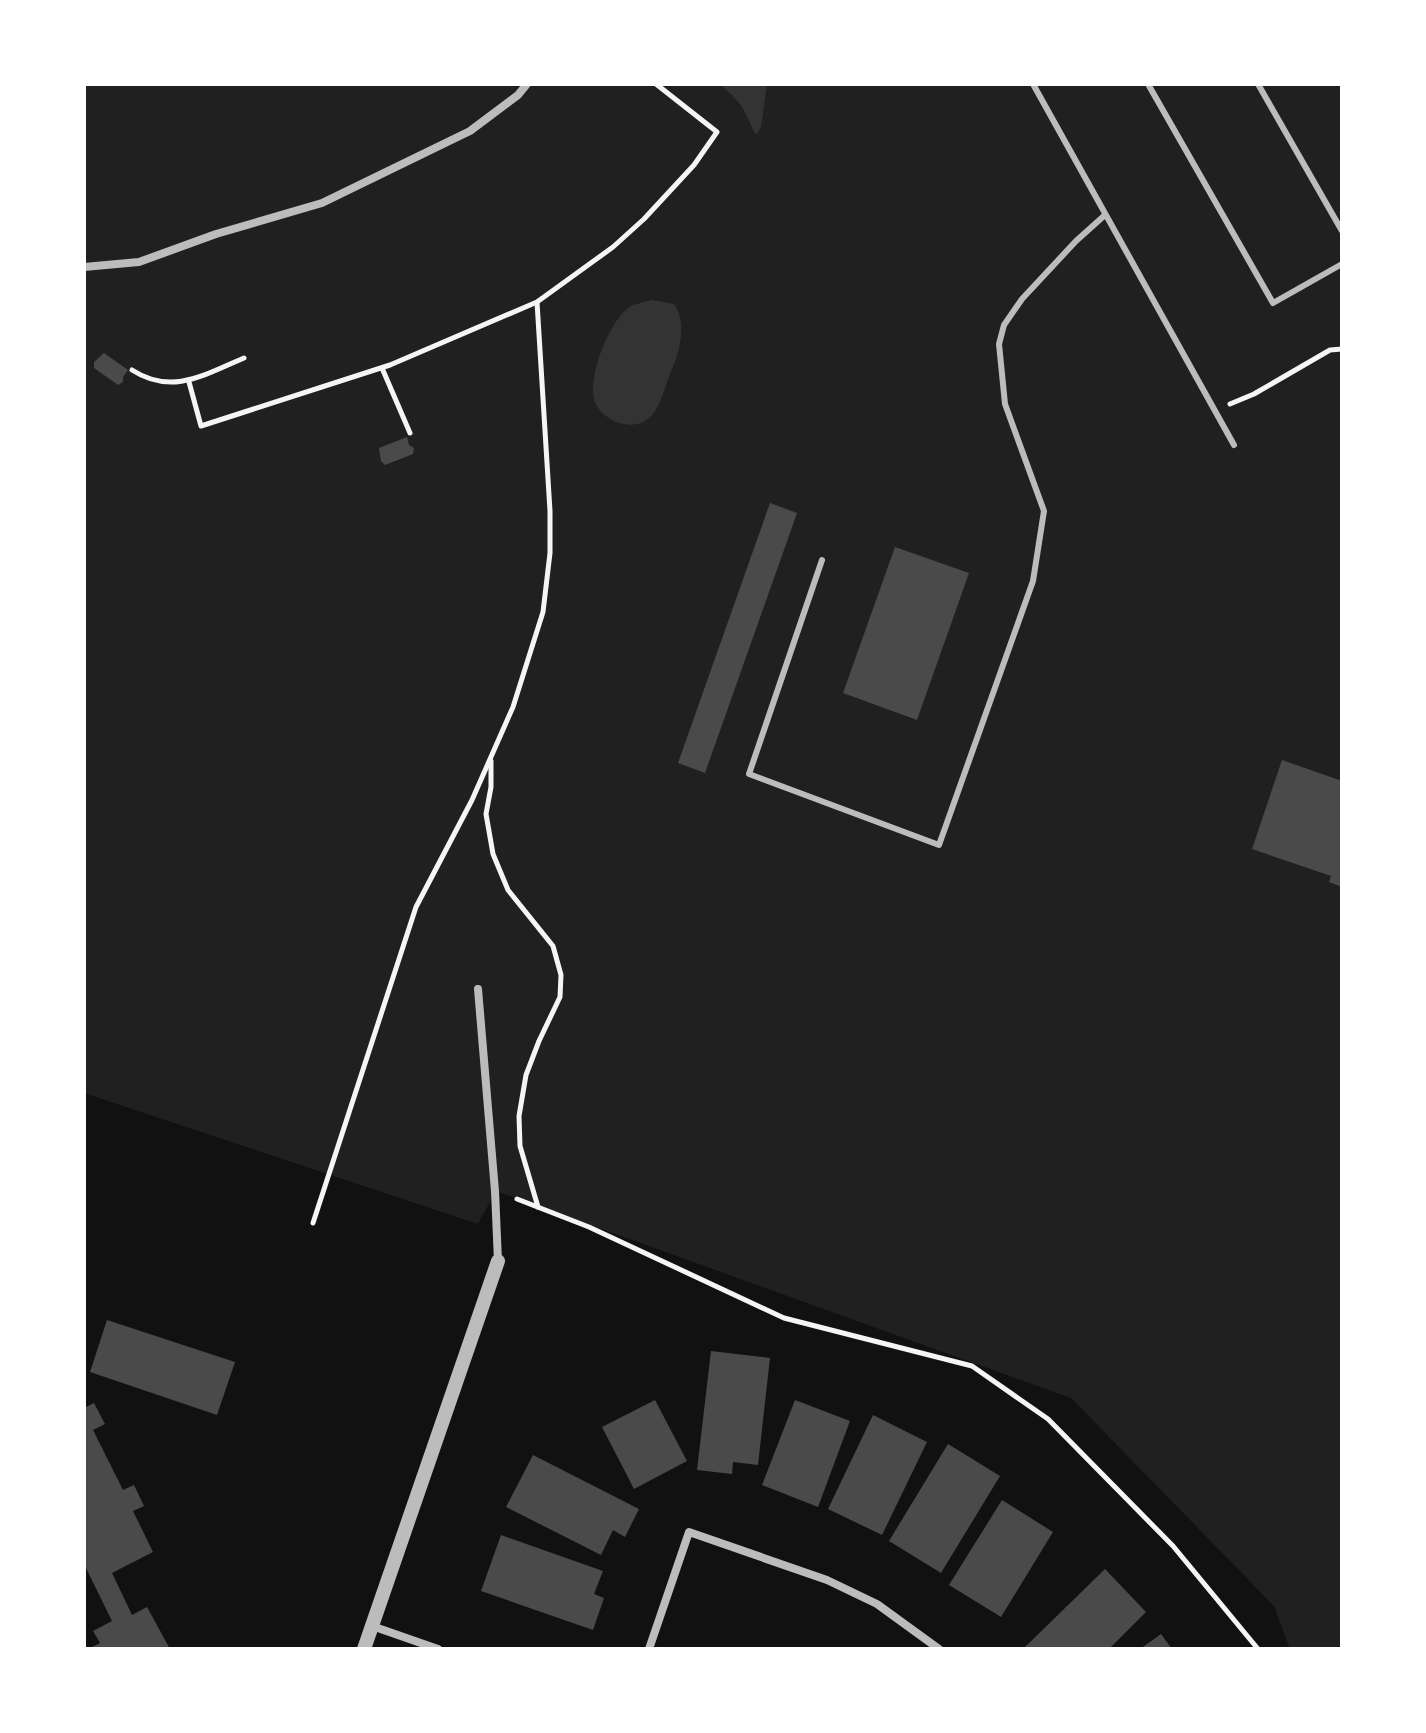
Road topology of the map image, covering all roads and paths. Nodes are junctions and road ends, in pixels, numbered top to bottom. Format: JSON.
{"nodes":[{"id":1,"x":527,"y":84,"type":"edge"},
{"id":2,"x":656,"y":84,"type":"edge"},
{"id":3,"x":1033,"y":84,"type":"edge"},
{"id":4,"x":1148,"y":84,"type":"edge"},
{"id":5,"x":1258,"y":84,"type":"edge"},
{"id":6,"x":1105,"y":215,"type":"junction"},
{"id":7,"x":1342,"y":231,"type":"edge"},
{"id":8,"x":1342,"y":264,"type":"edge"},
{"id":9,"x":84,"y":267,"type":"edge"},
{"id":10,"x":537,"y":302,"type":"junction"},
{"id":11,"x":1342,"y":349,"type":"edge"},
{"id":12,"x":244,"y":358,"type":"dead end"},
{"id":13,"x":382,"y":368,"type":"junction"},
{"id":14,"x":132,"y":370,"type":"dead end"},
{"id":15,"x":189,"y":382,"type":"junction"},
{"id":16,"x":1215,"y":410,"type":"junction"},
{"id":17,"x":410,"y":433,"type":"dead end"},
{"id":18,"x":1234,"y":445,"type":"dead end"},
{"id":19,"x":822,"y":560,"type":"dead end"},
{"id":20,"x":491,"y":757,"type":"junction"},
{"id":21,"x":478,"y":989,"type":"dead end"},
{"id":22,"x":495,"y":1191,"type":"junction"},
{"id":23,"x":539,"y":1208,"type":"junction"},
{"id":24,"x":313,"y":1223,"type":"dead end"},
{"id":25,"x":498,"y":1261,"type":"joint"},
{"id":26,"x":372,"y":1626,"type":"junction"},
{"id":27,"x":364,"y":1649,"type":"edge"},
{"id":28,"x":438,"y":1649,"type":"edge"},
{"id":29,"x":649,"y":1649,"type":"edge"},
{"id":30,"x":939,"y":1649,"type":"edge"},
{"id":31,"x":1258,"y":1649,"type":"edge"}],
"edges":[{"from":1,"to":9,"type":"street"},
{"from":2,"to":10,"type":"path"},
{"from":3,"to":6,"type":"lane"},
{"from":4,"to":8,"type":"lane"},
{"from":5,"to":7,"type":"lane"},
{"from":6,"to":16,"type":"lane"},
{"from":6,"to":19,"type":"lane"},
{"from":10,"to":13,"type":"path"},
{"from":10,"to":20,"type":"path"},
{"from":11,"to":16,"type":"path"},
{"from":12,"to":15,"type":"path"},
{"from":13,"to":15,"type":"path"},
{"from":13,"to":17,"type":"path"},
{"from":14,"to":15,"type":"path"},
{"from":16,"to":18,"type":"lane"},
{"from":20,"to":23,"type":"path"},
{"from":20,"to":24,"type":"path"},
{"from":21,"to":22,"type":"street"},
{"from":22,"to":23,"type":"path"},
{"from":22,"to":25,"type":"street"},
{"from":23,"to":31,"type":"path"},
{"from":25,"to":26,"type":"street"},
{"from":26,"to":27,"type":"street"},
{"from":26,"to":28,"type":"street"},
{"from":29,"to":30,"type":"street"}]}
